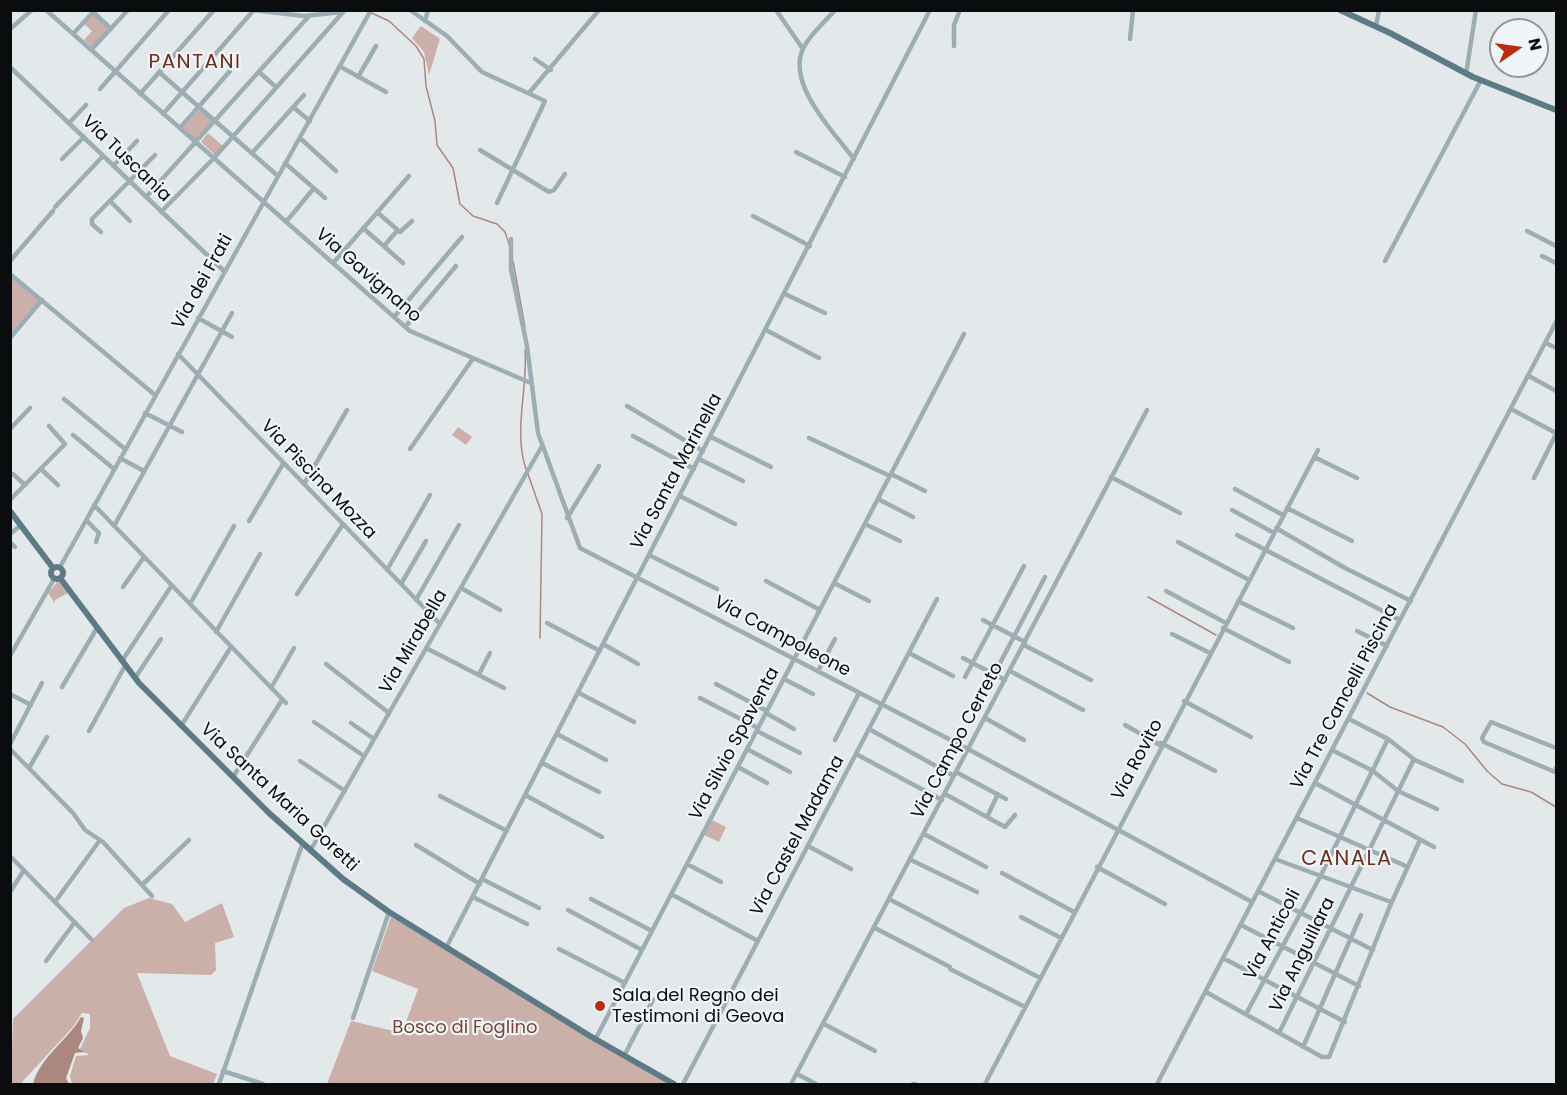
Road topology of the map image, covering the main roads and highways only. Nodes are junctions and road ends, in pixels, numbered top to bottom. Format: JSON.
{"nodes":[{"id":1,"x":1340,"y":10,"type":"edge"},
{"id":2,"x":1557,"y":110,"type":"edge"},
{"id":3,"x":10,"y":511,"type":"edge"},
{"id":4,"x":674,"y":1084,"type":"edge"}],
"edges":[{"from":1,"to":2,"type":"main road"},
{"from":3,"to":4,"type":"main road","name":"Via Santa Maria Goretti"}]}
